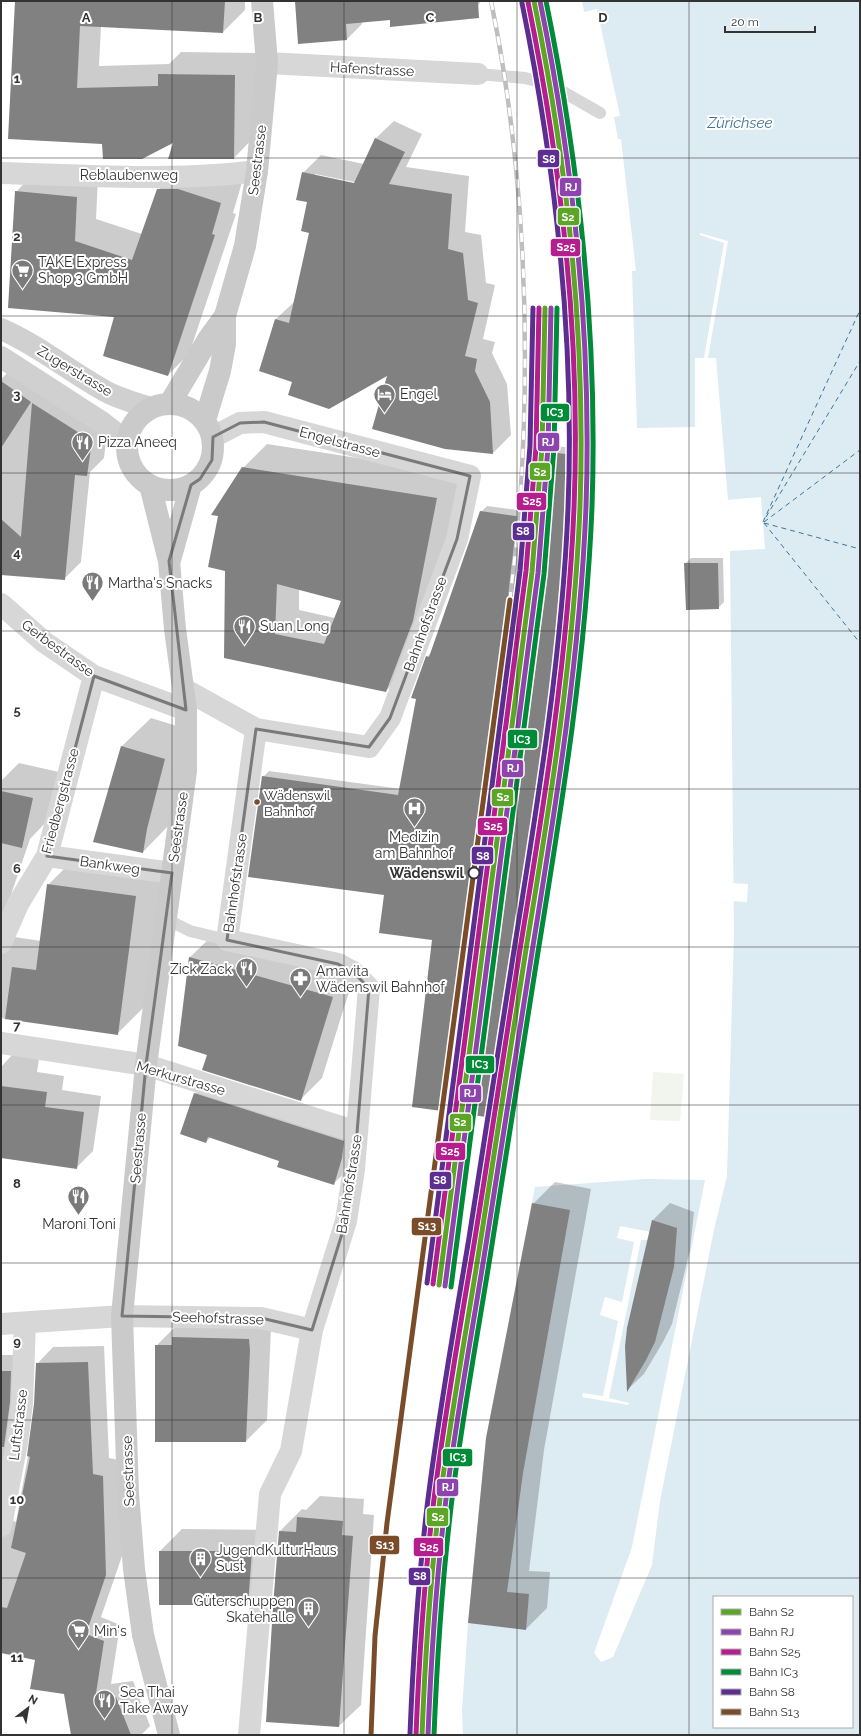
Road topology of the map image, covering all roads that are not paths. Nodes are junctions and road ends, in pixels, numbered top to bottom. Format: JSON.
{"nodes":[{"id":1,"x":262,"y":1,"type":"edge"},
{"id":2,"x":267,"y":63,"type":"junction"},
{"id":3,"x":478,"y":74,"type":"joint"},
{"id":4,"x":600,"y":113,"type":"dead end"},
{"id":5,"x":257,"y":171,"type":"junction"},
{"id":6,"x":1,"y":173,"type":"edge"},
{"id":7,"x":225,"y":316,"type":"junction"},
{"id":8,"x":1,"y":329,"type":"edge"},
{"id":9,"x":1,"y":357,"type":"edge"},
{"id":10,"x":161,"y":405,"type":"junction"},
{"id":11,"x":209,"y":428,"type":"junction"},
{"id":12,"x":127,"y":442,"type":"junction"},
{"id":13,"x":470,"y":476,"type":"joint"},
{"id":14,"x":150,"y":485,"type":"junction"},
{"id":15,"x":191,"y":485,"type":"junction"},
{"id":16,"x":169,"y":561,"type":"junction"},
{"id":17,"x":1,"y":604,"type":"edge"},
{"id":18,"x":94,"y":676,"type":"junction"},
{"id":19,"x":185,"y":700,"type":"junction"},
{"id":20,"x":256,"y":729,"type":"junction"},
{"id":21,"x":47,"y":856,"type":"junction"},
{"id":22,"x":172,"y":873,"type":"junction"},
{"id":23,"x":166,"y":919,"type":"junction"},
{"id":24,"x":227,"y":940,"type":"junction"},
{"id":25,"x":1,"y":943,"type":"edge"},
{"id":26,"x":1,"y":1042,"type":"edge"},
{"id":27,"x":146,"y":1065,"type":"junction"},
{"id":28,"x":357,"y":1132,"type":"junction"},
{"id":29,"x":122,"y":1316,"type":"junction"},
{"id":30,"x":25,"y":1323,"type":"junction"},
{"id":31,"x":1,"y":1324,"type":"edge"},
{"id":32,"x":312,"y":1330,"type":"junction"},
{"id":33,"x":1,"y":1526,"type":"edge"},
{"id":34,"x":169,"y":1735,"type":"edge"},
{"id":35,"x":249,"y":1735,"type":"edge"}],
"edges":[{"from":1,"to":2,"type":"main road","name":"Seestrasse"},
{"from":2,"to":3,"type":"street","name":"Hafenstrasse"},
{"from":2,"to":5,"type":"main road","name":"Seestrasse"},
{"from":3,"to":4,"type":"lane"},
{"from":5,"to":6,"type":"street","name":"Reblaubenweg"},
{"from":5,"to":7,"type":"main road","name":"Seestrasse"},
{"from":7,"to":10,"type":"main road","name":"Seestrasse"},
{"from":7,"to":11,"type":"main road","name":"Seestrasse"},
{"from":8,"to":10,"type":"main road","name":"Zugerstrasse"},
{"from":9,"to":12,"type":"main road","name":"Zugerstrasse"},
{"from":10,"to":11,"type":"main road"},
{"from":10,"to":12,"type":"main road"},
{"from":11,"to":13,"type":"street","name":"Engelstrasse"},
{"from":11,"to":15,"type":"main road"},
{"from":12,"to":14,"type":"main road"},
{"from":13,"to":20,"type":"street","name":"Bahnhofstrasse"},
{"from":14,"to":15,"type":"main road"},
{"from":14,"to":16,"type":"main road","name":"Seestrasse"},
{"from":15,"to":16,"type":"main road","name":"Seestrasse"},
{"from":16,"to":19,"type":"main road","name":"Seestrasse"},
{"from":17,"to":18,"type":"street","name":"Gerbestrasse"},
{"from":18,"to":19,"type":"street","name":"Gerbestrasse"},
{"from":18,"to":21,"type":"street","name":"Friedbergstrasse"},
{"from":19,"to":20,"type":"street","name":"Bahnhofstrasse"},
{"from":19,"to":22,"type":"main road","name":"Seestrasse"},
{"from":20,"to":24,"type":"street","name":"Bahnhofstrasse"},
{"from":21,"to":22,"type":"street","name":"Bankweg"},
{"from":21,"to":25,"type":"street","name":"Friedbergstrasse"},
{"from":22,"to":23,"type":"main road","name":"Seestrasse"},
{"from":23,"to":24,"type":"lane"},
{"from":23,"to":27,"type":"main road","name":"Seestrasse"},
{"from":24,"to":28,"type":"street","name":"Bahnhofstrasse"},
{"from":26,"to":27,"type":"street","name":"Merkurstrasse"},
{"from":27,"to":28,"type":"street","name":"Merkurstrasse"},
{"from":27,"to":29,"type":"main road","name":"Seestrasse"},
{"from":28,"to":32,"type":"street","name":"Bahnhofstrasse"},
{"from":29,"to":30,"type":"street","name":"Seehofstrasse"},
{"from":29,"to":32,"type":"street","name":"Seehofstrasse"},
{"from":29,"to":34,"type":"main road","name":"Seestrasse"},
{"from":30,"to":31,"type":"street","name":"Seehofstrasse"},
{"from":30,"to":33,"type":"street","name":"Luftstrasse"},
{"from":32,"to":35,"type":"street","name":"Bahnhofstrasse"}]}
